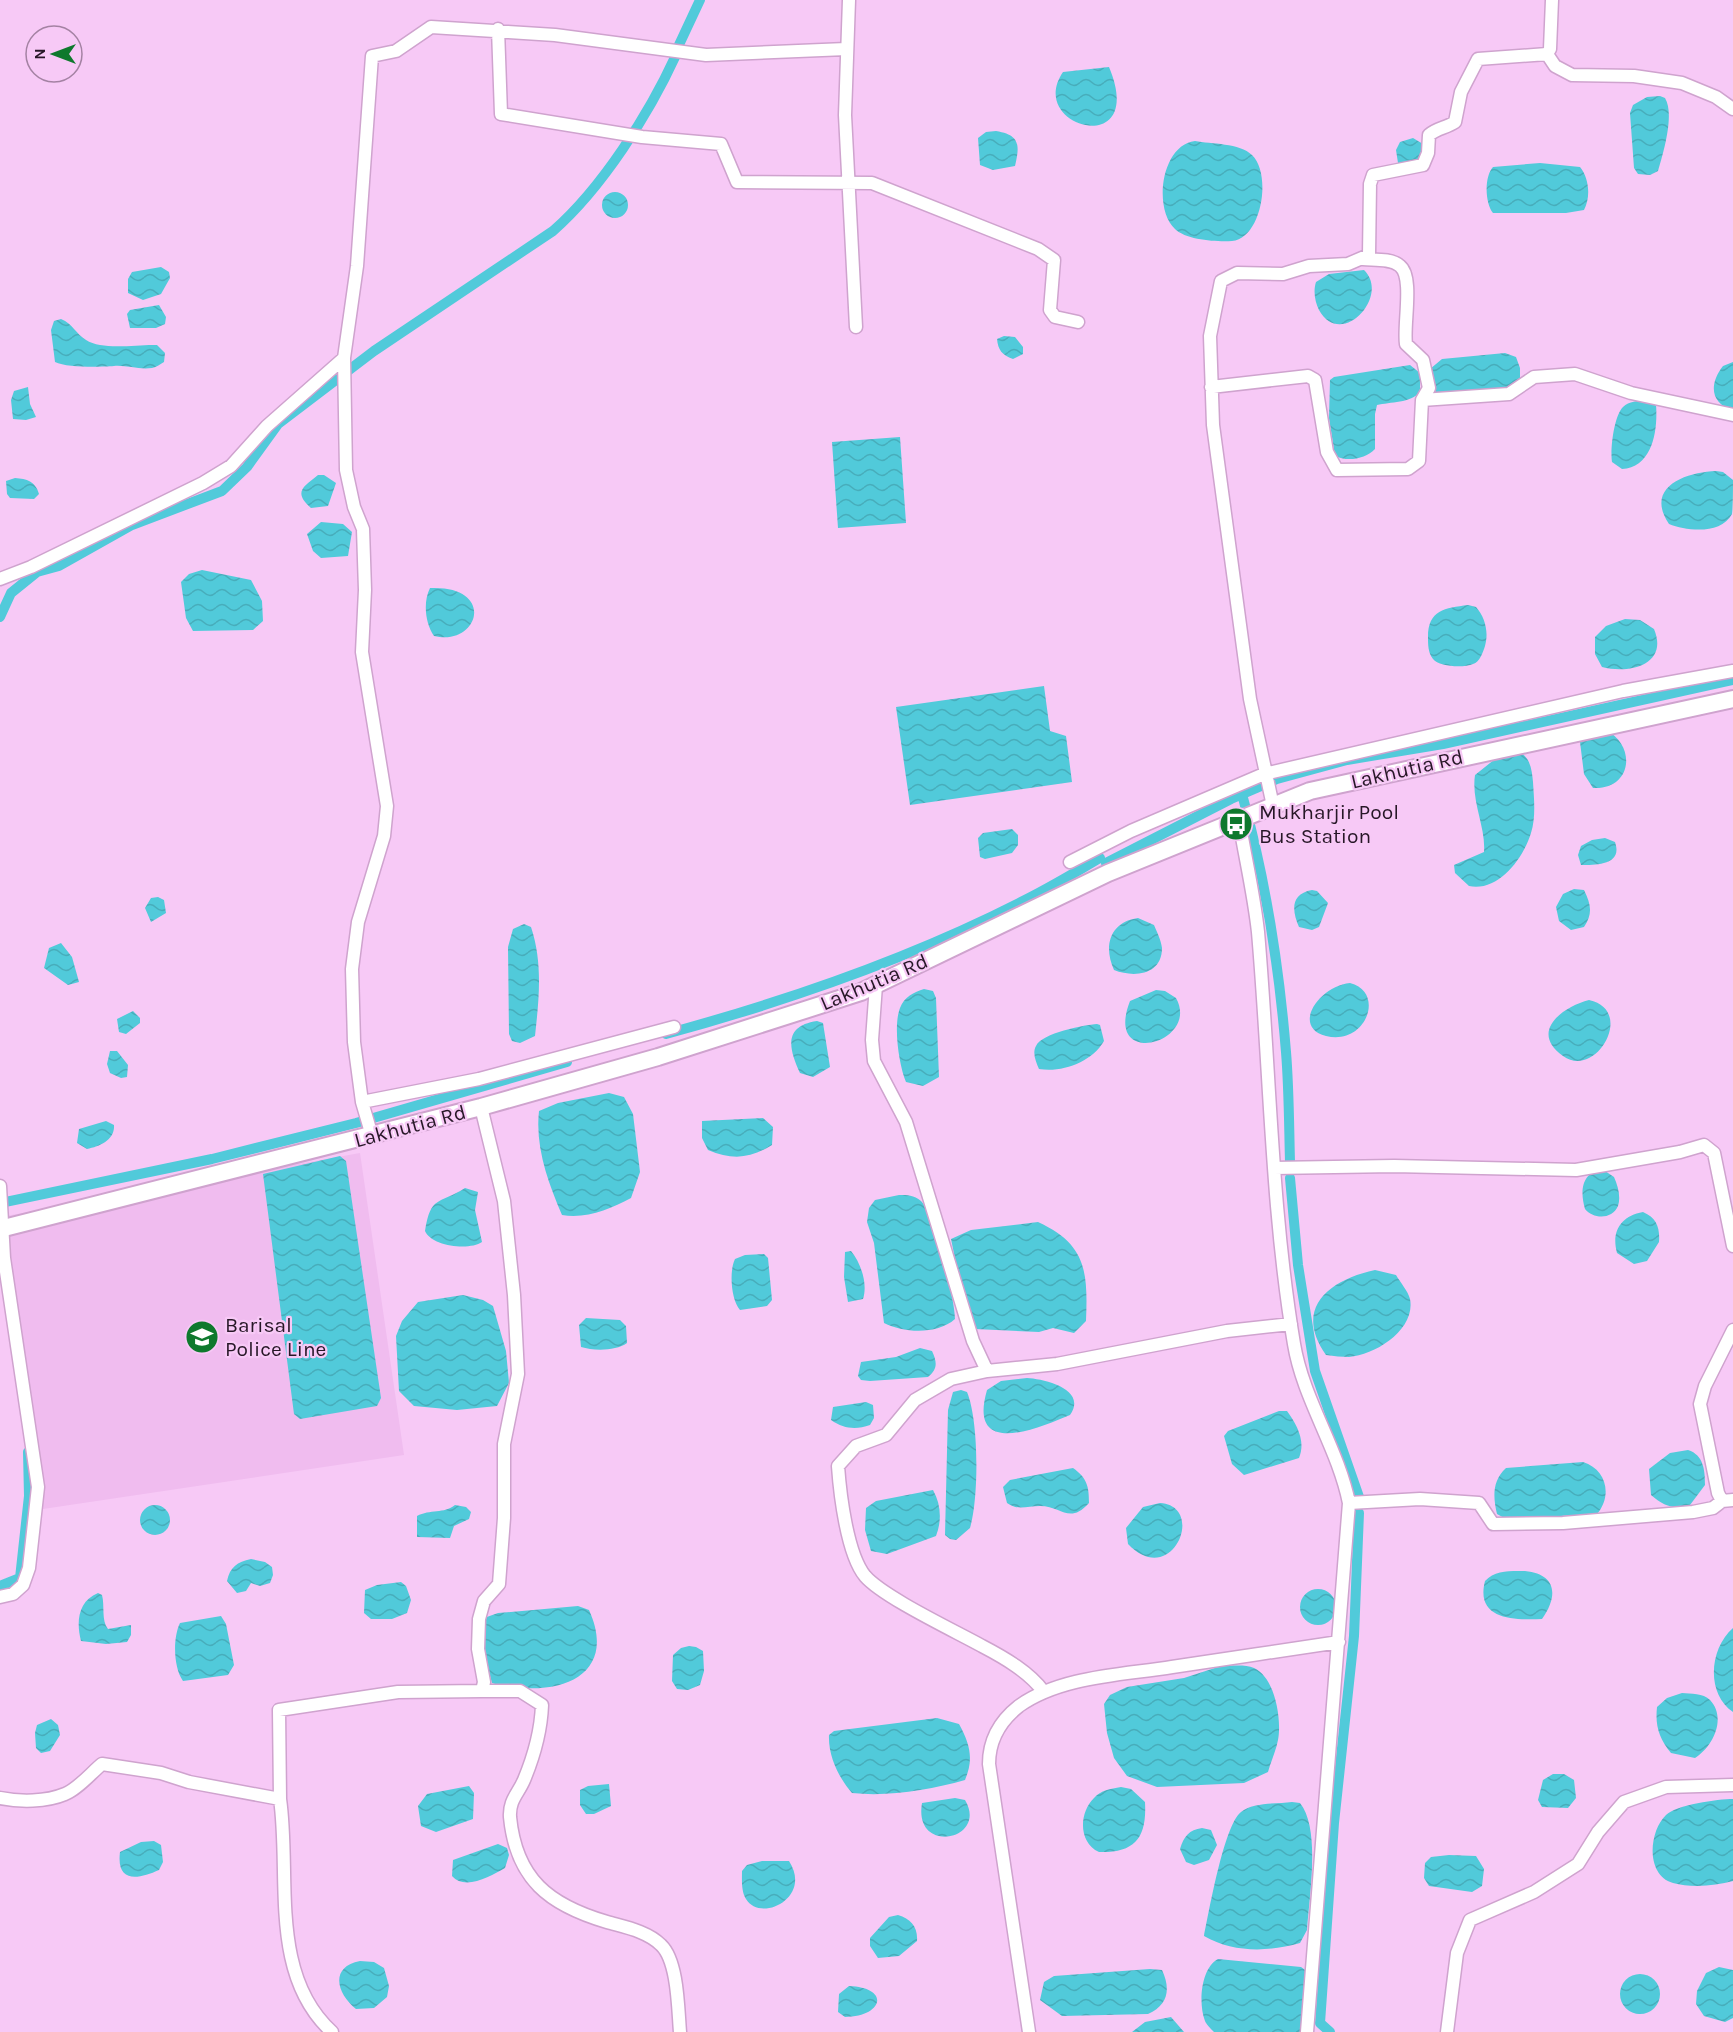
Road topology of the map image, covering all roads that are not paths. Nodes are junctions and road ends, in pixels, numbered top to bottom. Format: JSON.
{"nodes":[{"id":1,"x":849,"y":0,"type":"edge"},
{"id":2,"x":1552,"y":0,"type":"edge"},
{"id":3,"x":498,"y":30,"type":"junction"},
{"id":4,"x":846,"y":49,"type":"junction"},
{"id":5,"x":1547,"y":54,"type":"junction"},
{"id":6,"x":1733,"y":109,"type":"edge"},
{"id":7,"x":848,"y":184,"type":"junction"},
{"id":8,"x":1363,"y":259,"type":"junction"},
{"id":9,"x":1078,"y":322,"type":"dead end"},
{"id":10,"x":856,"y":327,"type":"dead end"},
{"id":11,"x":344,"y":358,"type":"junction"},
{"id":12,"x":1211,"y":387,"type":"junction"},
{"id":13,"x":1422,"y":400,"type":"junction"},
{"id":14,"x":1733,"y":415,"type":"edge"},
{"id":15,"x":0,"y":579,"type":"edge"},
{"id":16,"x":1733,"y":671,"type":"edge"},
{"id":17,"x":1733,"y":699,"type":"edge"},
{"id":18,"x":1264,"y":774,"type":"junction"},
{"id":19,"x":1273,"y":806,"type":"junction"},
{"id":20,"x":1239,"y":820,"type":"junction"},
{"id":21,"x":1070,"y":861,"type":"dead end"},
{"id":22,"x":876,"y":985,"type":"junction"},
{"id":23,"x":674,"y":1027,"type":"dead end"},
{"id":24,"x":362,"y":1102,"type":"junction"},
{"id":25,"x":481,"y":1107,"type":"junction"},
{"id":26,"x":372,"y":1136,"type":"junction"},
{"id":27,"x":1274,"y":1168,"type":"junction"},
{"id":28,"x":0,"y":1188,"type":"edge"},
{"id":29,"x":1727,"y":1198,"type":"edge"},
{"id":30,"x":1,"y":1229,"type":"edge"},
{"id":31,"x":1733,"y":1246,"type":"edge"},
{"id":32,"x":1291,"y":1324,"type":"junction"},
{"id":33,"x":1733,"y":1330,"type":"edge"},
{"id":34,"x":987,"y":1371,"type":"junction"},
{"id":35,"x":1728,"y":1500,"type":"edge"},
{"id":36,"x":1349,"y":1503,"type":"junction"},
{"id":37,"x":0,"y":1597,"type":"edge"},
{"id":38,"x":1339,"y":1642,"type":"junction"},
{"id":39,"x":482,"y":1691,"type":"junction"},
{"id":40,"x":1044,"y":1692,"type":"junction"},
{"id":41,"x":1733,"y":1785,"type":"edge"},
{"id":42,"x":0,"y":1798,"type":"edge"},
{"id":43,"x":280,"y":1799,"type":"junction"},
{"id":44,"x":332,"y":2032,"type":"edge"},
{"id":45,"x":681,"y":2032,"type":"edge"},
{"id":46,"x":1029,"y":2032,"type":"edge"},
{"id":47,"x":1307,"y":2032,"type":"edge"},
{"id":48,"x":1447,"y":2032,"type":"edge"}],
"edges":[{"from":1,"to":4,"type":"street"},
{"from":2,"to":5,"type":"street"},
{"from":3,"to":4,"type":"street"},
{"from":3,"to":7,"type":"street"},
{"from":3,"to":11,"type":"street"},
{"from":4,"to":7,"type":"street"},
{"from":5,"to":6,"type":"street"},
{"from":5,"to":8,"type":"street"},
{"from":7,"to":9,"type":"street"},
{"from":7,"to":10,"type":"street"},
{"from":8,"to":12,"type":"street"},
{"from":8,"to":13,"type":"street"},
{"from":11,"to":15,"type":"street"},
{"from":11,"to":24,"type":"street"},
{"from":12,"to":13,"type":"street"},
{"from":12,"to":18,"type":"street"},
{"from":13,"to":14,"type":"street"},
{"from":16,"to":18,"type":"street"},
{"from":17,"to":19,"type":"street","name":"Lakhutia Rd"},
{"from":18,"to":19,"type":"street"},
{"from":18,"to":21,"type":"street"},
{"from":19,"to":20,"type":"street","name":"Lakhutia Rd"},
{"from":20,"to":22,"type":"street","name":"Lakhutia Rd"},
{"from":20,"to":27,"type":"street"},
{"from":22,"to":25,"type":"street","name":"Lakhutia Rd"},
{"from":22,"to":34,"type":"street"},
{"from":23,"to":24,"type":"street"},
{"from":24,"to":26,"type":"street"},
{"from":25,"to":26,"type":"street","name":"Lakhutia Rd"},
{"from":25,"to":39,"type":"street"},
{"from":26,"to":30,"type":"street","name":"Lakhutia Rd"},
{"from":27,"to":29,"type":"street"},
{"from":27,"to":32,"type":"street"},
{"from":28,"to":30,"type":"street"},
{"from":29,"to":31,"type":"street"},
{"from":30,"to":37,"type":"street"},
{"from":32,"to":34,"type":"street"},
{"from":32,"to":36,"type":"street"},
{"from":33,"to":35,"type":"street"},
{"from":34,"to":40,"type":"street"},
{"from":35,"to":36,"type":"street"},
{"from":36,"to":38,"type":"street"},
{"from":38,"to":40,"type":"street"},
{"from":38,"to":47,"type":"street"},
{"from":39,"to":43,"type":"street"},
{"from":39,"to":45,"type":"street"},
{"from":40,"to":46,"type":"street"},
{"from":41,"to":48,"type":"street"},
{"from":42,"to":43,"type":"street"},
{"from":43,"to":44,"type":"street"}]}
